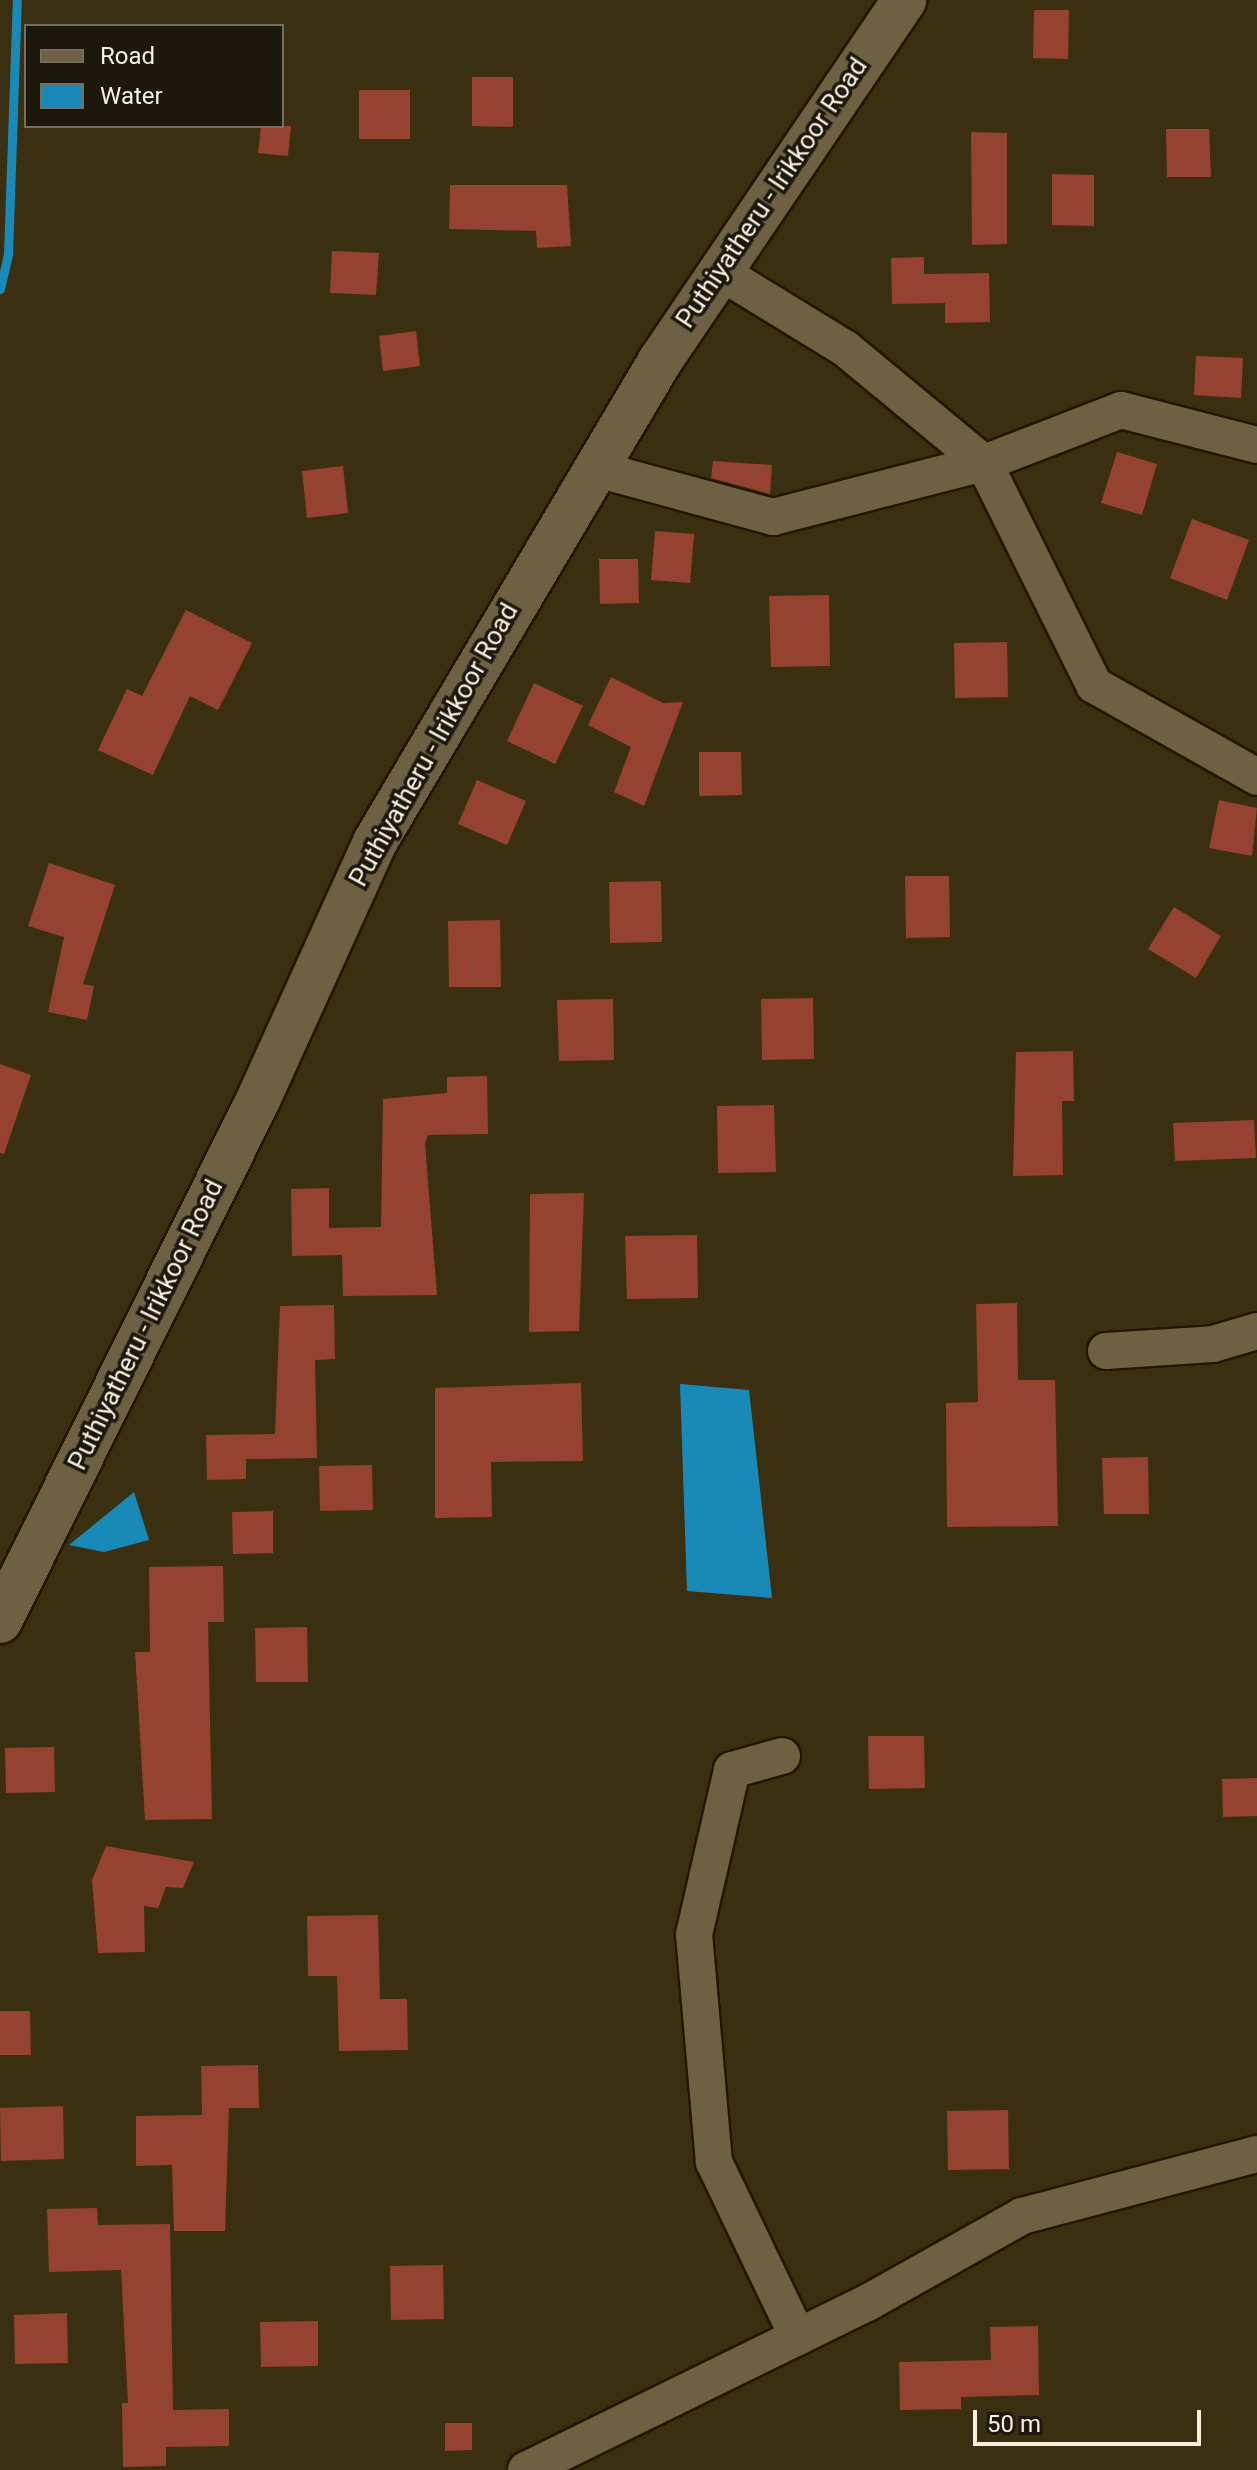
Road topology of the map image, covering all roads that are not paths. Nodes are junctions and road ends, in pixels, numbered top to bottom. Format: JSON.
{"nodes":[{"id":1,"x":904,"y":0,"type":"edge"},
{"id":2,"x":722,"y":273,"type":"junction"},
{"id":3,"x":1257,"y":445,"type":"edge"},
{"id":4,"x":984,"y":463,"type":"junction"},
{"id":5,"x":593,"y":468,"type":"junction"},
{"id":6,"x":1257,"y":777,"type":"edge"},
{"id":7,"x":1257,"y":1331,"type":"edge"},
{"id":8,"x":1106,"y":1351,"type":"dead end"},
{"id":9,"x":0,"y":1621,"type":"edge"},
{"id":10,"x":782,"y":1756,"type":"dead end"},
{"id":11,"x":1257,"y":2154,"type":"edge"},
{"id":12,"x":798,"y":2337,"type":"junction"},
{"id":13,"x":527,"y":2470,"type":"edge"}],
"edges":[{"from":1,"to":2,"type":"main road","name":"Puthiyatheru - Irikkoor Road"},
{"from":2,"to":4,"type":"street"},
{"from":2,"to":5,"type":"main road","name":"Puthiyatheru - Irikkoor Road"},
{"from":3,"to":4,"type":"street"},
{"from":4,"to":5,"type":"street"},
{"from":4,"to":6,"type":"street"},
{"from":5,"to":9,"type":"main road","name":"Puthiyatheru - Irikkoor Road"},
{"from":7,"to":8,"type":"street"},
{"from":10,"to":12,"type":"street"},
{"from":11,"to":12,"type":"street"},
{"from":12,"to":13,"type":"street"}]}
